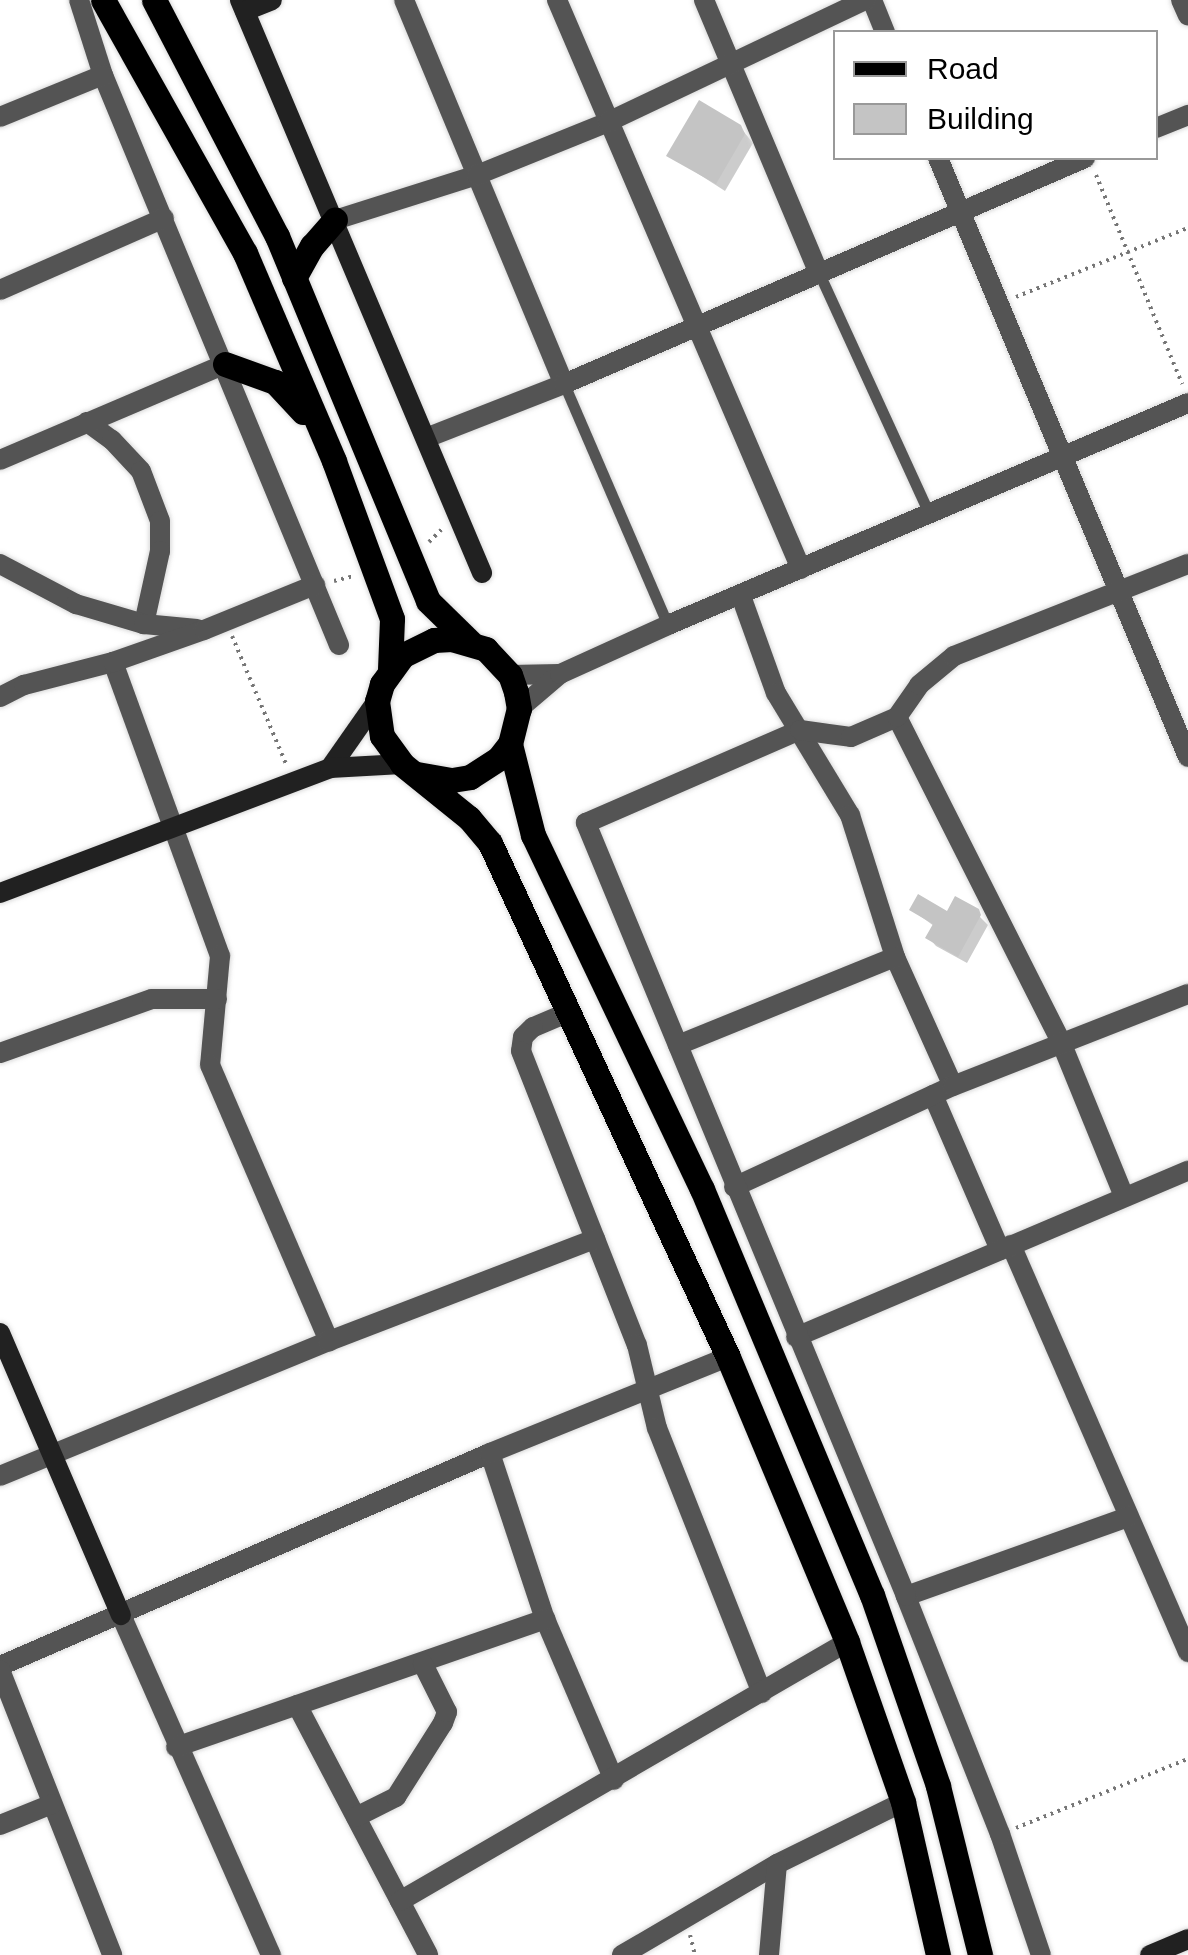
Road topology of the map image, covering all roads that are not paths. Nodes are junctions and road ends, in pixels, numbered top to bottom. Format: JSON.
{"nodes":[{"id":1,"x":79,"y":0,"type":"edge"},
{"id":2,"x":103,"y":0,"type":"edge"},
{"id":3,"x":154,"y":0,"type":"edge"},
{"id":4,"x":272,"y":0,"type":"edge"},
{"id":5,"x":404,"y":0,"type":"edge"},
{"id":6,"x":557,"y":0,"type":"edge"},
{"id":7,"x":704,"y":0,"type":"edge"},
{"id":8,"x":869,"y":0,"type":"edge"},
{"id":9,"x":1181,"y":0,"type":"edge"},
{"id":10,"x":243,"y":6,"type":"edge"},
{"id":11,"x":1188,"y":16,"type":"edge"},
{"id":12,"x":884,"y":30,"type":"edge"},
{"id":13,"x":731,"y":67,"type":"junction"},
{"id":14,"x":103,"y":75,"type":"junction"},
{"id":15,"x":1188,"y":115,"type":"edge"},
{"id":16,"x":0,"y":117,"type":"edge"},
{"id":17,"x":608,"y":122,"type":"junction"},
{"id":18,"x":1158,"y":127,"type":"edge"},
{"id":19,"x":939,"y":160,"type":"edge"},
{"id":20,"x":1090,"y":165,"type":"edge"},
{"id":21,"x":478,"y":175,"type":"junction"},
{"id":22,"x":960,"y":210,"type":"junction"},
{"id":23,"x":164,"y":218,"type":"junction"},
{"id":24,"x":334,"y":220,"type":"junction"},
{"id":25,"x":818,"y":271,"type":"junction"},
{"id":26,"x":294,"y":278,"type":"junction"},
{"id":27,"x":0,"y":290,"type":"edge"},
{"id":28,"x":696,"y":324,"type":"junction"},
{"id":29,"x":225,"y":364,"type":"junction"},
{"id":30,"x":564,"y":384,"type":"junction"},
{"id":31,"x":1188,"y":401,"type":"edge"},
{"id":32,"x":87,"y":422,"type":"junction"},
{"id":33,"x":426,"y":438,"type":"junction"},
{"id":34,"x":1063,"y":456,"type":"junction"},
{"id":35,"x":0,"y":460,"type":"edge"},
{"id":36,"x":334,"y":460,"type":"junction"},
{"id":37,"x":928,"y":512,"type":"junction"},
{"id":38,"x":0,"y":564,"type":"edge"},
{"id":39,"x":1188,"y":564,"type":"edge"},
{"id":40,"x":801,"y":569,"type":"junction"},
{"id":41,"x":482,"y":573,"type":"dead end"},
{"id":42,"x":315,"y":585,"type":"junction"},
{"id":43,"x":1120,"y":592,"type":"junction"},
{"id":44,"x":740,"y":596,"type":"junction"},
{"id":45,"x":144,"y":624,"type":"junction"},
{"id":46,"x":668,"y":625,"type":"junction"},
{"id":47,"x":204,"y":630,"type":"junction"},
{"id":48,"x":470,"y":642,"type":"junction"},
{"id":49,"x":338,"y":645,"type":"dead end"},
{"id":50,"x":114,"y":662,"type":"junction"},
{"id":51,"x":390,"y":668,"type":"junction"},
{"id":52,"x":560,"y":674,"type":"junction"},
{"id":53,"x":510,"y":675,"type":"junction"},
{"id":54,"x":0,"y":697,"type":"edge"},
{"id":55,"x":377,"y":701,"type":"junction"},
{"id":56,"x":518,"y":709,"type":"junction"},
{"id":57,"x":898,"y":717,"type":"junction"},
{"id":58,"x":1181,"y":722,"type":"edge"},
{"id":59,"x":800,"y":730,"type":"junction"},
{"id":60,"x":510,"y":744,"type":"junction"},
{"id":61,"x":1188,"y":758,"type":"edge"},
{"id":62,"x":330,"y":768,"type":"junction"},
{"id":63,"x":410,"y":769,"type":"junction"},
{"id":64,"x":174,"y":829,"type":"junction"},
{"id":65,"x":0,"y":893,"type":"edge"},
{"id":66,"x":895,"y":957,"type":"junction"},
{"id":67,"x":1188,"y":994,"type":"edge"},
{"id":68,"x":217,"y":999,"type":"junction"},
{"id":69,"x":569,"y":1012,"type":"junction"},
{"id":70,"x":1061,"y":1042,"type":"junction"},
{"id":71,"x":678,"y":1045,"type":"junction"},
{"id":72,"x":0,"y":1054,"type":"edge"},
{"id":73,"x":943,"y":1091,"type":"junction"},
{"id":74,"x":1188,"y":1170,"type":"edge"},
{"id":75,"x":734,"y":1187,"type":"junction"},
{"id":76,"x":1124,"y":1196,"type":"junction"},
{"id":77,"x":595,"y":1239,"type":"junction"},
{"id":78,"x":1006,"y":1248,"type":"junction"},
{"id":79,"x":0,"y":1332,"type":"edge"},
{"id":80,"x":796,"y":1337,"type":"junction"},
{"id":81,"x":329,"y":1341,"type":"junction"},
{"id":82,"x":728,"y":1357,"type":"junction"},
{"id":83,"x":648,"y":1390,"type":"junction"},
{"id":84,"x":53,"y":1453,"type":"junction"},
{"id":85,"x":490,"y":1453,"type":"junction"},
{"id":86,"x":0,"y":1476,"type":"edge"},
{"id":87,"x":1128,"y":1517,"type":"junction"},
{"id":88,"x":906,"y":1596,"type":"junction"},
{"id":89,"x":122,"y":1615,"type":"junction"},
{"id":90,"x":544,"y":1618,"type":"junction"},
{"id":91,"x":847,"y":1642,"type":"junction"},
{"id":92,"x":1188,"y":1652,"type":"edge"},
{"id":93,"x":423,"y":1664,"type":"junction"},
{"id":94,"x":0,"y":1668,"type":"edge"},
{"id":95,"x":762,"y":1693,"type":"junction"},
{"id":96,"x":297,"y":1705,"type":"junction"},
{"id":97,"x":176,"y":1747,"type":"junction"},
{"id":98,"x":614,"y":1780,"type":"junction"},
{"id":99,"x":903,"y":1802,"type":"junction"},
{"id":100,"x":52,"y":1804,"type":"junction"},
{"id":101,"x":356,"y":1817,"type":"junction"},
{"id":102,"x":0,"y":1826,"type":"edge"},
{"id":103,"x":777,"y":1864,"type":"junction"},
{"id":104,"x":400,"y":1901,"type":"junction"},
{"id":105,"x":1188,"y":1940,"type":"edge"},
{"id":106,"x":104,"y":1953,"type":"edge"},
{"id":107,"x":272,"y":1955,"type":"edge"},
{"id":108,"x":428,"y":1955,"type":"edge"},
{"id":109,"x":622,"y":1955,"type":"edge"},
{"id":110,"x":769,"y":1955,"type":"edge"},
{"id":111,"x":938,"y":1955,"type":"edge"},
{"id":112,"x":980,"y":1955,"type":"edge"},
{"id":113,"x":1042,"y":1955,"type":"edge"},
{"id":114,"x":1150,"y":1955,"type":"edge"}],
"edges":[{"from":1,"to":14,"type":"street"},
{"from":2,"to":36,"type":"main road"},
{"from":3,"to":26,"type":"main road"},
{"from":4,"to":10,"type":"street"},
{"from":5,"to":21,"type":"street"},
{"from":6,"to":17,"type":"street"},
{"from":7,"to":13,"type":"street"},
{"from":8,"to":12,"type":"street"},
{"from":8,"to":13,"type":"street"},
{"from":9,"to":11,"type":"street"},
{"from":10,"to":24,"type":"street"},
{"from":13,"to":17,"type":"street"},
{"from":13,"to":25,"type":"street"},
{"from":14,"to":16,"type":"street"},
{"from":14,"to":23,"type":"street"},
{"from":15,"to":18,"type":"street"},
{"from":17,"to":21,"type":"street"},
{"from":17,"to":28,"type":"street"},
{"from":19,"to":22,"type":"street"},
{"from":20,"to":22,"type":"street"},
{"from":21,"to":24,"type":"street"},
{"from":21,"to":30,"type":"street"},
{"from":22,"to":25,"type":"street"},
{"from":22,"to":34,"type":"street"},
{"from":23,"to":27,"type":"street"},
{"from":23,"to":29,"type":"street"},
{"from":24,"to":26,"type":"main road"},
{"from":24,"to":33,"type":"street"},
{"from":25,"to":28,"type":"street"},
{"from":25,"to":37,"type":"lane"},
{"from":26,"to":48,"type":"main road"},
{"from":28,"to":30,"type":"street"},
{"from":28,"to":40,"type":"street"},
{"from":29,"to":32,"type":"street"},
{"from":29,"to":36,"type":"main road"},
{"from":29,"to":42,"type":"street"},
{"from":30,"to":33,"type":"street"},
{"from":30,"to":46,"type":"lane"},
{"from":31,"to":34,"type":"street"},
{"from":32,"to":35,"type":"street"},
{"from":32,"to":45,"type":"street"},
{"from":33,"to":41,"type":"street"},
{"from":34,"to":37,"type":"street"},
{"from":34,"to":43,"type":"street"},
{"from":36,"to":51,"type":"main road"},
{"from":37,"to":40,"type":"street"},
{"from":38,"to":45,"type":"street"},
{"from":39,"to":43,"type":"street"},
{"from":40,"to":44,"type":"street"},
{"from":42,"to":47,"type":"street"},
{"from":42,"to":49,"type":"street"},
{"from":43,"to":57,"type":"street"},
{"from":43,"to":58,"type":"street"},
{"from":44,"to":46,"type":"street"},
{"from":44,"to":59,"type":"street"},
{"from":45,"to":47,"type":"street"},
{"from":46,"to":52,"type":"street"},
{"from":47,"to":50,"type":"street"},
{"from":48,"to":51,"type":"main road"},
{"from":48,"to":53,"type":"main road"},
{"from":50,"to":54,"type":"street"},
{"from":50,"to":64,"type":"street"},
{"from":51,"to":55,"type":"main road"},
{"from":52,"to":53,"type":"street"},
{"from":52,"to":56,"type":"street"},
{"from":53,"to":56,"type":"main road"},
{"from":55,"to":62,"type":"street"},
{"from":55,"to":63,"type":"main road"},
{"from":56,"to":60,"type":"main road"},
{"from":57,"to":59,"type":"street"},
{"from":57,"to":70,"type":"street"},
{"from":58,"to":61,"type":"street"},
{"from":59,"to":66,"type":"street"},
{"from":59,"to":71,"type":"street"},
{"from":60,"to":63,"type":"main road"},
{"from":60,"to":112,"type":"main road"},
{"from":62,"to":63,"type":"street"},
{"from":62,"to":64,"type":"street"},
{"from":63,"to":69,"type":"main road"},
{"from":64,"to":65,"type":"street"},
{"from":64,"to":68,"type":"street"},
{"from":66,"to":71,"type":"street"},
{"from":66,"to":73,"type":"street"},
{"from":67,"to":70,"type":"street"},
{"from":68,"to":72,"type":"street"},
{"from":68,"to":81,"type":"street"},
{"from":69,"to":77,"type":"street"},
{"from":69,"to":82,"type":"main road"},
{"from":70,"to":73,"type":"street"},
{"from":70,"to":76,"type":"street"},
{"from":71,"to":75,"type":"street"},
{"from":73,"to":75,"type":"street"},
{"from":73,"to":78,"type":"street"},
{"from":74,"to":76,"type":"street"},
{"from":75,"to":80,"type":"street"},
{"from":76,"to":78,"type":"street"},
{"from":77,"to":81,"type":"street"},
{"from":77,"to":83,"type":"street"},
{"from":78,"to":80,"type":"street"},
{"from":78,"to":87,"type":"street"},
{"from":79,"to":84,"type":"street"},
{"from":80,"to":88,"type":"street"},
{"from":81,"to":84,"type":"street"},
{"from":82,"to":83,"type":"street"},
{"from":82,"to":91,"type":"main road"},
{"from":83,"to":85,"type":"street"},
{"from":83,"to":95,"type":"street"},
{"from":84,"to":86,"type":"street"},
{"from":84,"to":89,"type":"street"},
{"from":85,"to":89,"type":"street"},
{"from":85,"to":90,"type":"street"},
{"from":87,"to":88,"type":"street"},
{"from":87,"to":92,"type":"street"},
{"from":88,"to":113,"type":"street"},
{"from":89,"to":94,"type":"street"},
{"from":89,"to":97,"type":"street"},
{"from":90,"to":93,"type":"street"},
{"from":90,"to":98,"type":"street"},
{"from":91,"to":95,"type":"street"},
{"from":91,"to":99,"type":"main road"},
{"from":93,"to":96,"type":"street"},
{"from":93,"to":101,"type":"street"},
{"from":94,"to":100,"type":"street"},
{"from":95,"to":98,"type":"street"},
{"from":96,"to":97,"type":"street"},
{"from":96,"to":101,"type":"street"},
{"from":97,"to":107,"type":"street"},
{"from":98,"to":104,"type":"street"},
{"from":99,"to":103,"type":"street"},
{"from":99,"to":111,"type":"main road"},
{"from":100,"to":102,"type":"street"},
{"from":100,"to":106,"type":"street"},
{"from":101,"to":104,"type":"street"},
{"from":103,"to":109,"type":"street"},
{"from":103,"to":110,"type":"street"},
{"from":104,"to":108,"type":"street"},
{"from":105,"to":114,"type":"street"}]}
